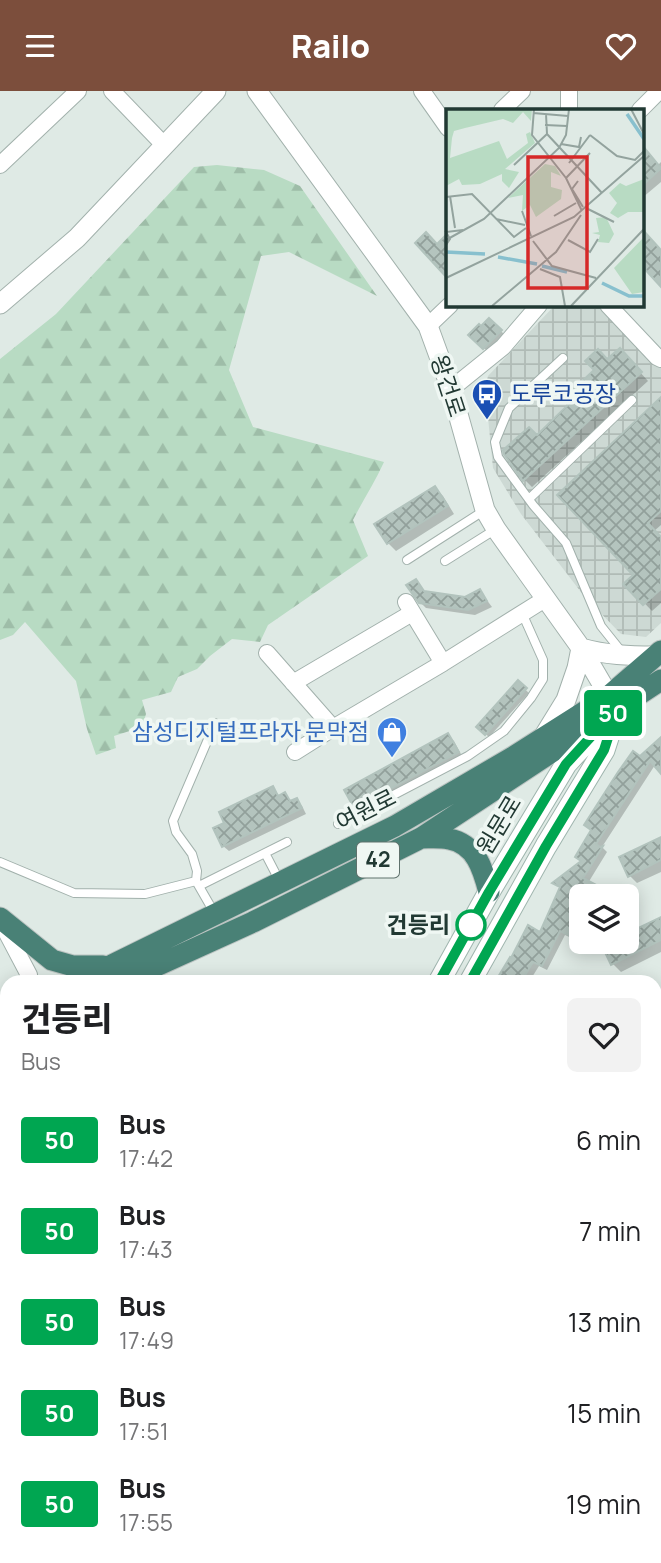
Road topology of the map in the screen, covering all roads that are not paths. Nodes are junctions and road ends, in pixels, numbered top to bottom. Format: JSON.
{"nodes":[{"id":1,"x":78,"y":91,"type":"edge"},
{"id":2,"x":112,"y":91,"type":"edge"},
{"id":3,"x":216,"y":91,"type":"edge"},
{"id":4,"x":257,"y":91,"type":"edge"},
{"id":5,"x":422,"y":91,"type":"edge"},
{"id":6,"x":522,"y":91,"type":"edge"},
{"id":7,"x":569,"y":91,"type":"edge"},
{"id":8,"x":659,"y":91,"type":"edge"},
{"id":9,"x":503,"y":109,"type":"edge"},
{"id":10,"x":569,"y":109,"type":"edge"},
{"id":11,"x":641,"y":109,"type":"edge"},
{"id":12,"x":446,"y":127,"type":"edge"},
{"id":13,"x":164,"y":145,"type":"junction"},
{"id":14,"x":0,"y":165,"type":"edge"},
{"id":15,"x":0,"y":304,"type":"edge"},
{"id":16,"x":449,"y":306,"type":"edge"},
{"id":17,"x":538,"y":306,"type":"edge"},
{"id":18,"x":609,"y":306,"type":"edge"},
{"id":19,"x":428,"y":327,"type":"junction"},
{"id":20,"x":563,"y":358,"type":"dead end"},
{"id":21,"x":661,"y":359,"type":"edge"},
{"id":22,"x":451,"y":389,"type":"junction"},
{"id":23,"x":632,"y":400,"type":"dead end"},
{"id":24,"x":528,"y":499,"type":"junction"},
{"id":25,"x":485,"y":510,"type":"junction"},
{"id":26,"x":496,"y":529,"type":"junction"},
{"id":27,"x":407,"y":560,"type":"dead end"},
{"id":28,"x":445,"y":561,"type":"dead end"},
{"id":29,"x":545,"y":599,"type":"junction"},
{"id":30,"x":522,"y":613,"type":"junction"},
{"id":31,"x":580,"y":648,"type":"junction"},
{"id":32,"x":267,"y":653,"type":"dead end"},
{"id":33,"x":658,"y":653,"type":"edge"},
{"id":34,"x":625,"y":656,"type":"junction"},
{"id":35,"x":443,"y":663,"type":"junction"},
{"id":36,"x":661,"y":680,"type":"edge"},
{"id":37,"x":293,"y":683,"type":"junction"},
{"id":38,"x":614,"y":701,"type":"junction"},
{"id":39,"x":215,"y":723,"type":"dead end"},
{"id":40,"x":333,"y":728,"type":"junction"},
{"id":41,"x":541,"y":739,"type":"junction"},
{"id":42,"x":295,"y":752,"type":"dead end"},
{"id":43,"x":338,"y":824,"type":"dead end"},
{"id":44,"x":421,"y":838,"type":"junction"},
{"id":45,"x":287,"y":842,"type":"dead end"},
{"id":46,"x":265,"y":853,"type":"junction"},
{"id":47,"x":0,"y":862,"type":"edge"},
{"id":48,"x":281,"y":883,"type":"junction"},
{"id":49,"x":198,"y":884,"type":"junction"},
{"id":50,"x":489,"y":892,"type":"junction"},
{"id":51,"x":215,"y":915,"type":"junction"},
{"id":52,"x":0,"y":918,"type":"edge"},
{"id":53,"x":116,"y":974,"type":"edge"},
{"id":54,"x":29,"y":975,"type":"dead end"},
{"id":55,"x":443,"y":975,"type":"edge"},
{"id":56,"x":474,"y":975,"type":"edge"}],
"edges":[{"from":1,"to":14,"type":"street"},
{"from":2,"to":13,"type":"street"},
{"from":3,"to":13,"type":"street"},
{"from":4,"to":19,"type":"street","name":"왕건로"},
{"from":5,"to":12,"type":"street"},
{"from":6,"to":9,"type":"street"},
{"from":7,"to":10,"type":"street"},
{"from":8,"to":11,"type":"street"},
{"from":13,"to":15,"type":"street"},
{"from":16,"to":19,"type":"street"},
{"from":17,"to":22,"type":"street"},
{"from":18,"to":21,"type":"street"},
{"from":19,"to":22,"type":"street","name":"왕건로"},
{"from":20,"to":24,"type":"lane"},
{"from":22,"to":25,"type":"street","name":"왕건로"},
{"from":23,"to":24,"type":"lane"},
{"from":24,"to":34,"type":"lane"},
{"from":25,"to":26,"type":"street","name":"왕건로"},
{"from":25,"to":27,"type":"lane"},
{"from":26,"to":28,"type":"lane"},
{"from":26,"to":29,"type":"street","name":"왕건로"},
{"from":29,"to":30,"type":"street"},
{"from":29,"to":31,"type":"street","name":"왕건로"},
{"from":30,"to":35,"type":"street"},
{"from":30,"to":43,"type":"lane"},
{"from":31,"to":34,"type":"street"},
{"from":31,"to":38,"type":"street","name":"왕건로"},
{"from":31,"to":41,"type":"street"},
{"from":32,"to":37,"type":"street"},
{"from":33,"to":34,"type":"street"},
{"from":33,"to":38,"type":"highway","name":"여원로","number":"42"},
{"from":35,"to":37,"type":"street"},
{"from":35,"to":40,"type":"street"},
{"from":36,"to":38,"type":"highway","name":"여원로","number":"42"},
{"from":37,"to":40,"type":"street"},
{"from":38,"to":41,"type":"highway","name":"여원로","number":"42"},
{"from":38,"to":44,"type":"highway","name":"여원로","number":"42"},
{"from":38,"to":50,"type":"main road","name":"원문로"},
{"from":38,"to":56,"type":"main road"},
{"from":39,"to":49,"type":"lane"},
{"from":40,"to":42,"type":"street"},
{"from":41,"to":48,"type":"highway","name":"여원로","number":"42"},
{"from":44,"to":50,"type":"highway"},
{"from":44,"to":53,"type":"highway","name":"여원로","number":"42"},
{"from":45,"to":46,"type":"lane"},
{"from":46,"to":48,"type":"lane"},
{"from":46,"to":49,"type":"lane"},
{"from":47,"to":49,"type":"lane"},
{"from":48,"to":51,"type":"highway","name":"여원로","number":"42"},
{"from":49,"to":51,"type":"lane"},
{"from":50,"to":55,"type":"main road","name":"원문로"},
{"from":51,"to":53,"type":"highway","name":"여원로","number":"42"},
{"from":52,"to":53,"type":"highway"},
{"from":52,"to":54,"type":"street"}]}
